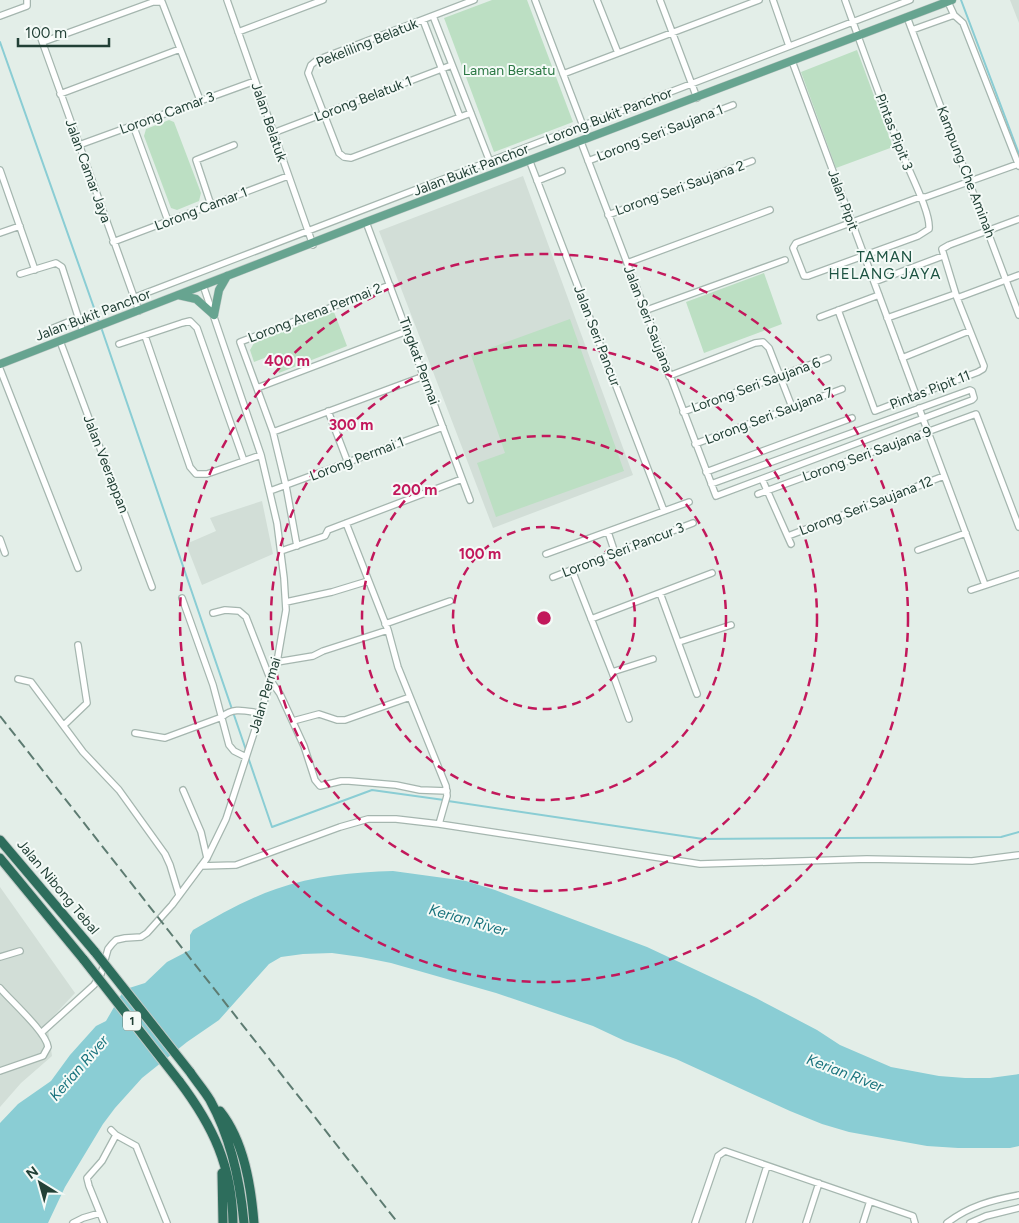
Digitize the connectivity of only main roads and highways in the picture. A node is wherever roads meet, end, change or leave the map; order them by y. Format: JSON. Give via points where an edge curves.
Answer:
{"nodes":[{"id":1,"x":950,"y":1,"type":"edge"},
{"id":2,"x":227,"y":276,"type":"junction"},
{"id":3,"x":178,"y":295,"type":"junction"},
{"id":4,"x":0,"y":364,"type":"edge"},
{"id":5,"x":0,"y":840,"type":"edge"},
{"id":6,"x":0,"y":858,"type":"edge"},
{"id":7,"x":209,"y":1100,"type":"junction"},
{"id":8,"x":221,"y":1154,"type":"junction"},
{"id":9,"x":236,"y":1193,"type":"junction"},
{"id":10,"x":223,"y":1223,"type":"edge"},
{"id":11,"x":233,"y":1223,"type":"edge"},
{"id":12,"x":244,"y":1223,"type":"edge"},
{"id":13,"x":254,"y":1223,"type":"edge"}],
"edges":[{"from":1,"to":2,"type":"main road","name":"Jalan Bukit Panchor"},
{"from":2,"to":3,"type":"main road","name":"Jalan Bukit Panchor"},
{"from":2,"to":3,"type":"main road","via":[[219,290],[214,315],[196,299]]},
{"from":3,"to":4,"type":"main road","name":"Jalan Bukit Panchor"},
{"from":5,"to":7,"type":"highway","name":"Jalan Nibong Tebal","number":"1","bridge":true,"via":[[95,952]]},
{"from":6,"to":8,"type":"highway","name":"Jalan Nibong Tebal","number":"1","bridge":true,"via":[[179,1081],[208,1122]]},
{"from":7,"to":9,"type":"highway","number":"1","via":[[232,1152]]},
{"from":7,"to":13,"type":"highway","via":[[222,1113],[237,1141],[250,1187]]},
{"from":8,"to":9,"type":"highway","number":"1"},
{"from":8,"to":10,"type":"highway"},
{"from":9,"to":11,"type":"highway","number":"1"},
{"from":9,"to":12,"type":"highway","number":"1"}]}
